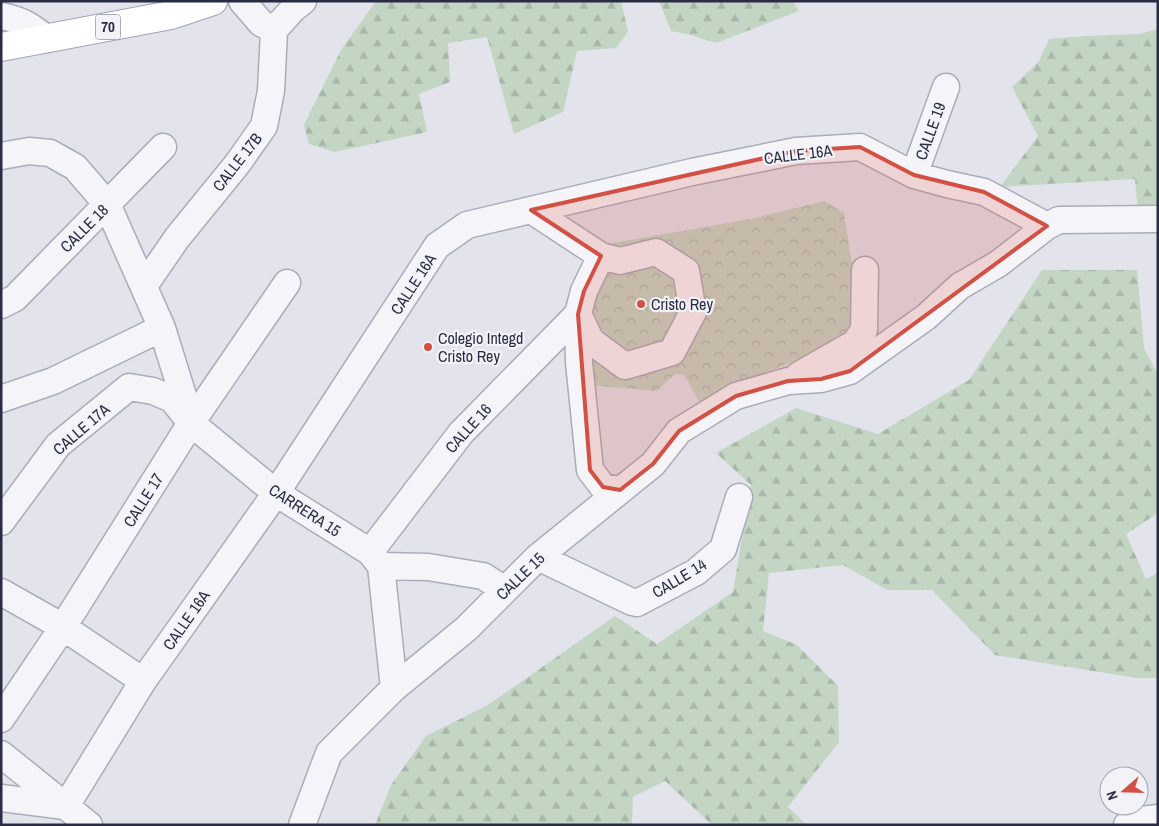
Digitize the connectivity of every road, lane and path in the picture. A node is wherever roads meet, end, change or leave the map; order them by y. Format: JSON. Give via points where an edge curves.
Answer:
{"nodes":[{"id":1,"x":214,"y":1,"type":"edge"},
{"id":2,"x":242,"y":1,"type":"edge"},
{"id":3,"x":302,"y":1,"type":"edge"},
{"id":4,"x":1,"y":16,"type":"edge"},
{"id":5,"x":274,"y":30,"type":"junction"},
{"id":6,"x":47,"y":39,"type":"junction"},
{"id":7,"x":1,"y":47,"type":"edge"},
{"id":8,"x":946,"y":87,"type":"dead end"},
{"id":9,"x":163,"y":147,"type":"dead end"},
{"id":10,"x":1,"y":156,"type":"edge"},
{"id":11,"x":914,"y":175,"type":"junction"},
{"id":12,"x":107,"y":204,"type":"junction"},
{"id":13,"x":531,"y":210,"type":"junction"},
{"id":14,"x":1158,"y":219,"type":"edge"},
{"id":15,"x":1047,"y":226,"type":"junction"},
{"id":16,"x":601,"y":256,"type":"junction"},
{"id":17,"x":866,"y":270,"type":"dead end"},
{"id":18,"x":287,"y":283,"type":"dead end"},
{"id":19,"x":144,"y":286,"type":"junction"},
{"id":20,"x":1,"y":305,"type":"edge"},
{"id":21,"x":578,"y":314,"type":"junction"},
{"id":22,"x":162,"y":328,"type":"junction"},
{"id":23,"x":788,"y":381,"type":"junction"},
{"id":24,"x":129,"y":388,"type":"joint"},
{"id":25,"x":1,"y":399,"type":"edge"},
{"id":26,"x":192,"y":423,"type":"junction"},
{"id":27,"x":620,"y":490,"type":"junction"},
{"id":28,"x":276,"y":493,"type":"junction"},
{"id":29,"x":739,"y":497,"type":"dead end"},
{"id":30,"x":1,"y":522,"type":"edge"},
{"id":31,"x":538,"y":557,"type":"junction"},
{"id":32,"x":375,"y":559,"type":"junction"},
{"id":33,"x":505,"y":590,"type":"junction"},
{"id":34,"x":1,"y":592,"type":"edge"},
{"id":35,"x":63,"y":627,"type":"junction"},
{"id":36,"x":143,"y":681,"type":"junction"},
{"id":37,"x":394,"y":688,"type":"junction"},
{"id":38,"x":1,"y":719,"type":"edge"},
{"id":39,"x":1,"y":754,"type":"edge"},
{"id":40,"x":1,"y":798,"type":"edge"},
{"id":41,"x":66,"y":806,"type":"junction"},
{"id":42,"x":1158,"y":818,"type":"edge"},
{"id":43,"x":89,"y":825,"type":"edge"},
{"id":44,"x":302,"y":825,"type":"edge"},
{"id":45,"x":1127,"y":825,"type":"edge"}],
"edges":[{"from":1,"to":6,"type":"main road","number":"70","via":[[171,16]]},
{"from":2,"to":5,"type":"street","via":[[261,23]]},
{"from":3,"to":5,"type":"street"},
{"from":4,"to":6,"type":"street","via":[[30,25]]},
{"from":5,"to":19,"type":"street","name":"CALLE 17B","via":[[264,126]]},
{"from":6,"to":7,"type":"main road","number":"70"},
{"from":8,"to":11,"type":"street","name":"CALLE 19"},
{"from":9,"to":12,"type":"street","name":"CALLE 18"},
{"from":10,"to":12,"type":"street","via":[[29,151],[50,153],[75,167]]},
{"from":11,"to":13,"type":"street","name":"CALLE 16A","via":[[860,147],[796,151]]},
{"from":11,"to":15,"type":"street","name":"CALLE 16A","via":[[984,192]]},
{"from":12,"to":19,"type":"street"},
{"from":12,"to":20,"type":"street","name":"CALLE 18","via":[[15,298]]},
{"from":13,"to":16,"type":"street"},
{"from":13,"to":28,"type":"street","name":"CALLE 16A","via":[[467,226],[437,246]]},
{"from":14,"to":15,"type":"street","via":[[1060,220]]},
{"from":15,"to":23,"type":"street","via":[[998,264],[960,286],[926,317],[850,371],[821,379]]},
{"from":16,"to":21,"type":"street","via":[[584,290]]},
{"from":16,"to":21,"type":"street","via":[[620,261],[656,252],[686,271],[693,312],[672,352],[625,366],[591,340]]},
{"from":17,"to":23,"type":"street","via":[[864,330],[855,343]]},
{"from":18,"to":26,"type":"street","name":"CALLE 17"},
{"from":19,"to":22,"type":"street"},
{"from":21,"to":27,"type":"street","via":[[579,362],[590,470],[603,487]]},
{"from":21,"to":32,"type":"street","name":"CALLE 16","via":[[461,433]]},
{"from":22,"to":25,"type":"street","via":[[53,381]]},
{"from":22,"to":26,"type":"street"},
{"from":23,"to":27,"type":"street","name":"CALLE 15","via":[[736,396],[680,431],[653,464]]},
{"from":24,"to":26,"type":"street","name":"CARRERA 15","via":[[153,391],[172,399]]},
{"from":24,"to":30,"type":"street","name":"CALLE 17A","via":[[58,445]]},
{"from":26,"to":28,"type":"street","name":"CARRERA 15"},
{"from":26,"to":35,"type":"street","name":"CALLE 17"},
{"from":27,"to":31,"type":"street","name":"CALLE 15"},
{"from":28,"to":32,"type":"street","name":"CARRERA 15"},
{"from":28,"to":36,"type":"street","name":"CALLE 16A"},
{"from":29,"to":31,"type":"street","name":"CALLE 14","via":[[723,549],[696,572],[637,602]]},
{"from":31,"to":33,"type":"street","name":"CALLE 15"},
{"from":32,"to":33,"type":"street","via":[[483,576]]},
{"from":32,"to":37,"type":"street"},
{"from":33,"to":37,"type":"street","name":"CALLE 15","via":[[466,629]]},
{"from":34,"to":35,"type":"street"},
{"from":35,"to":36,"type":"street"},
{"from":35,"to":38,"type":"street","name":"CALLE 17"},
{"from":36,"to":41,"type":"street","name":"CALLE 16A"},
{"from":37,"to":44,"type":"street","name":"CALLE 15","via":[[329,753]]},
{"from":39,"to":41,"type":"street"},
{"from":40,"to":41,"type":"street"},
{"from":41,"to":43,"type":"street"},
{"from":42,"to":45,"type":"street","via":[[1133,821]]}]}
